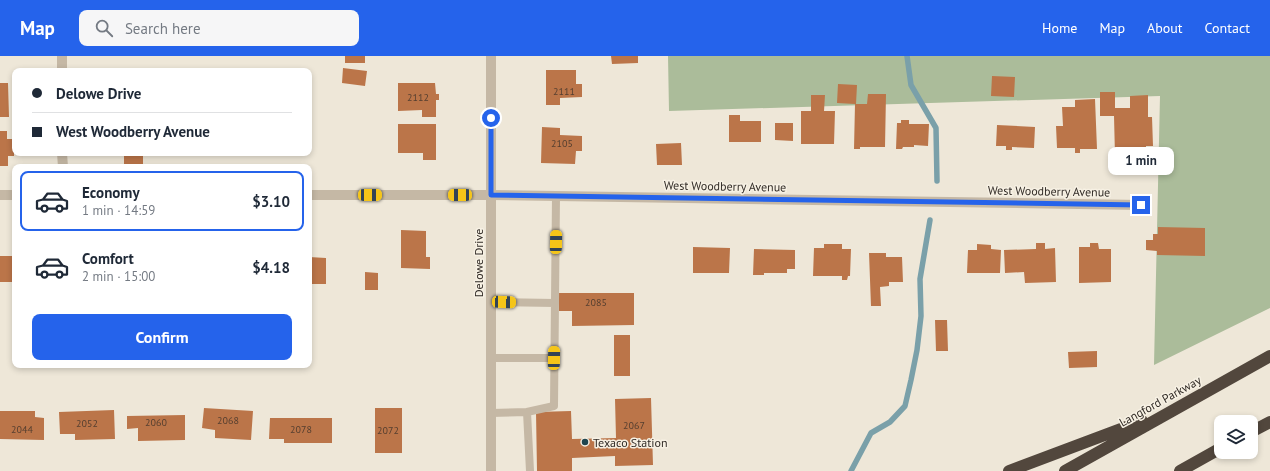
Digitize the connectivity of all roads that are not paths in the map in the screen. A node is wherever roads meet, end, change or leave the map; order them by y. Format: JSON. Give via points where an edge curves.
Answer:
{"nodes":[{"id":1,"x":62,"y":56,"type":"edge"},
{"id":2,"x":491,"y":56,"type":"edge"},
{"id":3,"x":62,"y":68,"type":"edge"},
{"id":4,"x":0,"y":195,"type":"edge"},
{"id":5,"x":12,"y":195,"type":"edge"},
{"id":6,"x":312,"y":195,"type":"edge"},
{"id":7,"x":491,"y":195,"type":"junction"},
{"id":8,"x":556,"y":196,"type":"junction"},
{"id":9,"x":1141,"y":205,"type":"dead end"},
{"id":10,"x":491,"y":302,"type":"junction"},
{"id":11,"x":555,"y":303,"type":"junction"},
{"id":12,"x":1270,"y":356,"type":"edge"},
{"id":13,"x":491,"y":358,"type":"junction"},
{"id":14,"x":554,"y":358,"type":"junction"},
{"id":15,"x":1178,"y":407,"type":"junction"},
{"id":16,"x":527,"y":412,"type":"junction"},
{"id":17,"x":491,"y":413,"type":"junction"},
{"id":18,"x":1270,"y":422,"type":"edge"},
{"id":19,"x":1258,"y":428,"type":"edge"},
{"id":20,"x":1214,"y":452,"type":"edge"},
{"id":21,"x":491,"y":471,"type":"edge"},
{"id":22,"x":530,"y":471,"type":"edge"},
{"id":23,"x":1009,"y":471,"type":"edge"},
{"id":24,"x":1065,"y":471,"type":"edge"},
{"id":25,"x":1180,"y":471,"type":"edge"}],
"edges":[{"from":1,"to":3,"type":"street"},
{"from":2,"to":7,"type":"street","name":"Delowe Drive"},
{"from":4,"to":5,"type":"street"},
{"from":6,"to":7,"type":"street","name":"West Woodberry Avenue"},
{"from":7,"to":8,"type":"street","name":"West Woodberry Avenue"},
{"from":7,"to":10,"type":"street","name":"Delowe Drive"},
{"from":8,"to":9,"type":"street","name":"West Woodberry Avenue"},
{"from":8,"to":11,"type":"lane"},
{"from":10,"to":11,"type":"lane"},
{"from":10,"to":13,"type":"street","name":"Delowe Drive"},
{"from":11,"to":14,"type":"lane"},
{"from":12,"to":15,"type":"highway","name":"Langford Parkway"},
{"from":13,"to":14,"type":"lane"},
{"from":13,"to":17,"type":"street","name":"Delowe Drive"},
{"from":14,"to":16,"type":"lane","via":[[554,406]]},
{"from":15,"to":23,"type":"highway"},
{"from":15,"to":24,"type":"highway","name":"Langford Parkway"},
{"from":16,"to":17,"type":"lane"},
{"from":16,"to":22,"type":"lane"},
{"from":17,"to":21,"type":"street","name":"Delowe Drive"},
{"from":18,"to":19,"type":"highway"},
{"from":20,"to":25,"type":"highway"}]}
